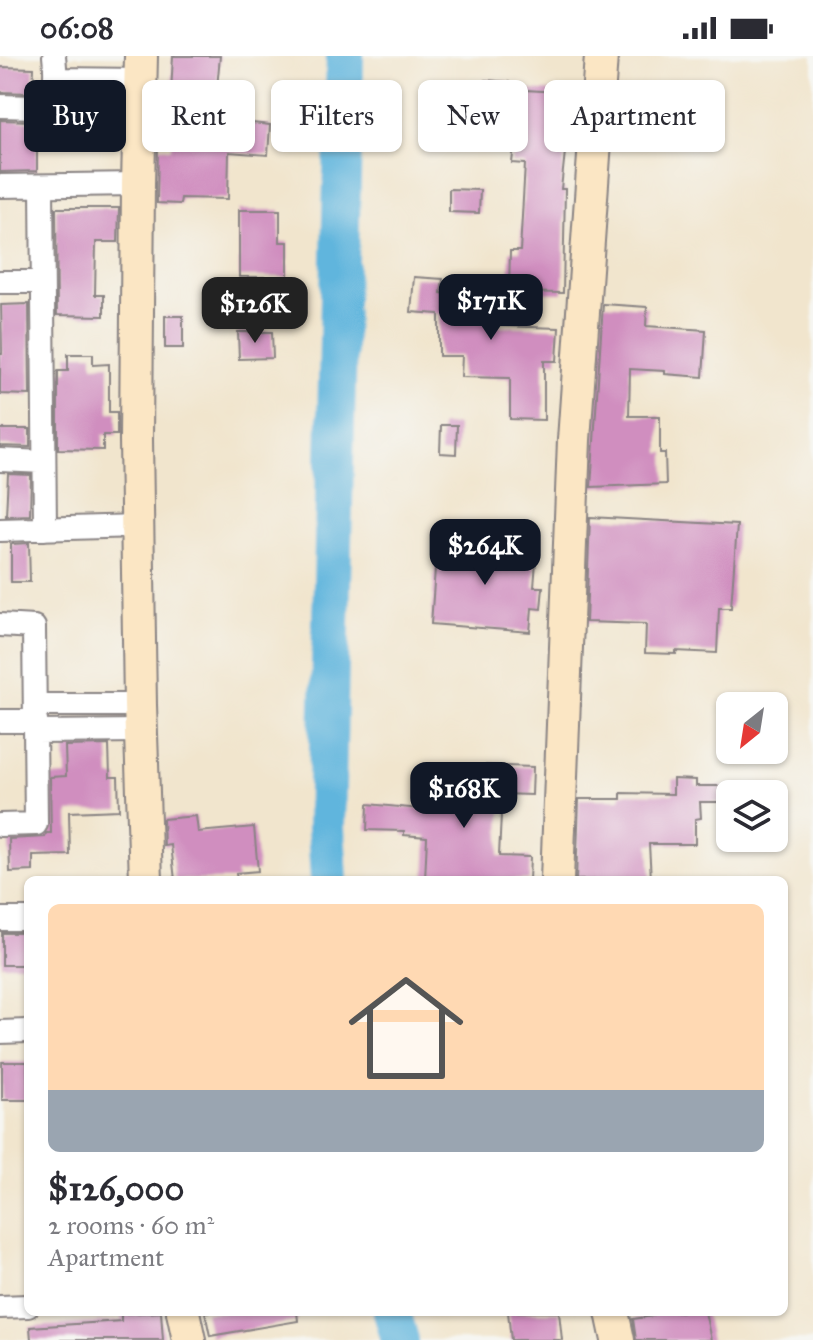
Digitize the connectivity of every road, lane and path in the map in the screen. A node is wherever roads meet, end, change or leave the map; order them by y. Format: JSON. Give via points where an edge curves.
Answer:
{"nodes":[{"id":1,"x":54,"y":56,"type":"edge"},
{"id":2,"x":601,"y":56,"type":"edge"},
{"id":3,"x":141,"y":68,"type":"edge"},
{"id":4,"x":56,"y":79,"type":"junction"},
{"id":5,"x":0,"y":106,"type":"edge"},
{"id":6,"x":138,"y":184,"type":"junction"},
{"id":7,"x":0,"y":186,"type":"edge"},
{"id":8,"x":42,"y":186,"type":"junction"},
{"id":9,"x":0,"y":282,"type":"edge"},
{"id":10,"x":42,"y":282,"type":"junction"},
{"id":11,"x":0,"y":460,"type":"edge"},
{"id":12,"x":44,"y":462,"type":"junction"},
{"id":13,"x":138,"y":526,"type":"junction"},
{"id":14,"x":45,"y":529,"type":"junction"},
{"id":15,"x":0,"y":530,"type":"edge"},
{"id":16,"x":0,"y":625,"type":"edge"},
{"id":17,"x":141,"y":718,"type":"junction"},
{"id":18,"x":36,"y":719,"type":"junction"},
{"id":19,"x":0,"y":721,"type":"edge"},
{"id":20,"x":0,"y":825,"type":"edge"},
{"id":21,"x":146,"y":876,"type":"edge"},
{"id":22,"x":557,"y":876,"type":"edge"},
{"id":23,"x":0,"y":919,"type":"edge"},
{"id":24,"x":24,"y":919,"type":"edge"},
{"id":25,"x":24,"y":1031,"type":"edge"},
{"id":26,"x":0,"y":1032,"type":"edge"},
{"id":27,"x":24,"y":1306,"type":"edge"},
{"id":28,"x":0,"y":1307,"type":"edge"},
{"id":29,"x":184,"y":1316,"type":"edge"},
{"id":30,"x":613,"y":1316,"type":"edge"},
{"id":31,"x":189,"y":1340,"type":"edge"},
{"id":32,"x":618,"y":1340,"type":"edge"}],
"edges":[{"from":1,"to":4,"type":"street"},
{"from":2,"to":22,"type":"main road","via":[[574,440]]},
{"from":3,"to":4,"type":"street"},
{"from":3,"to":6,"type":"main road"},
{"from":4,"to":5,"type":"street","via":[[35,107]]},
{"from":6,"to":8,"type":"street"},
{"from":6,"to":13,"type":"main road"},
{"from":7,"to":8,"type":"street"},
{"from":8,"to":10,"type":"street"},
{"from":9,"to":10,"type":"street"},
{"from":10,"to":12,"type":"street"},
{"from":11,"to":12,"type":"street"},
{"from":12,"to":14,"type":"street"},
{"from":13,"to":14,"type":"street"},
{"from":13,"to":17,"type":"main road"},
{"from":14,"to":15,"type":"street"},
{"from":16,"to":18,"type":"street","via":[[34,627]]},
{"from":17,"to":18,"type":"street"},
{"from":17,"to":21,"type":"main road"},
{"from":18,"to":19,"type":"street"},
{"from":18,"to":20,"type":"street","via":[[36,824]]},
{"from":23,"to":24,"type":"street"},
{"from":25,"to":26,"type":"street"},
{"from":27,"to":28,"type":"street"},
{"from":29,"to":31,"type":"main road"},
{"from":30,"to":32,"type":"main road"}]}
